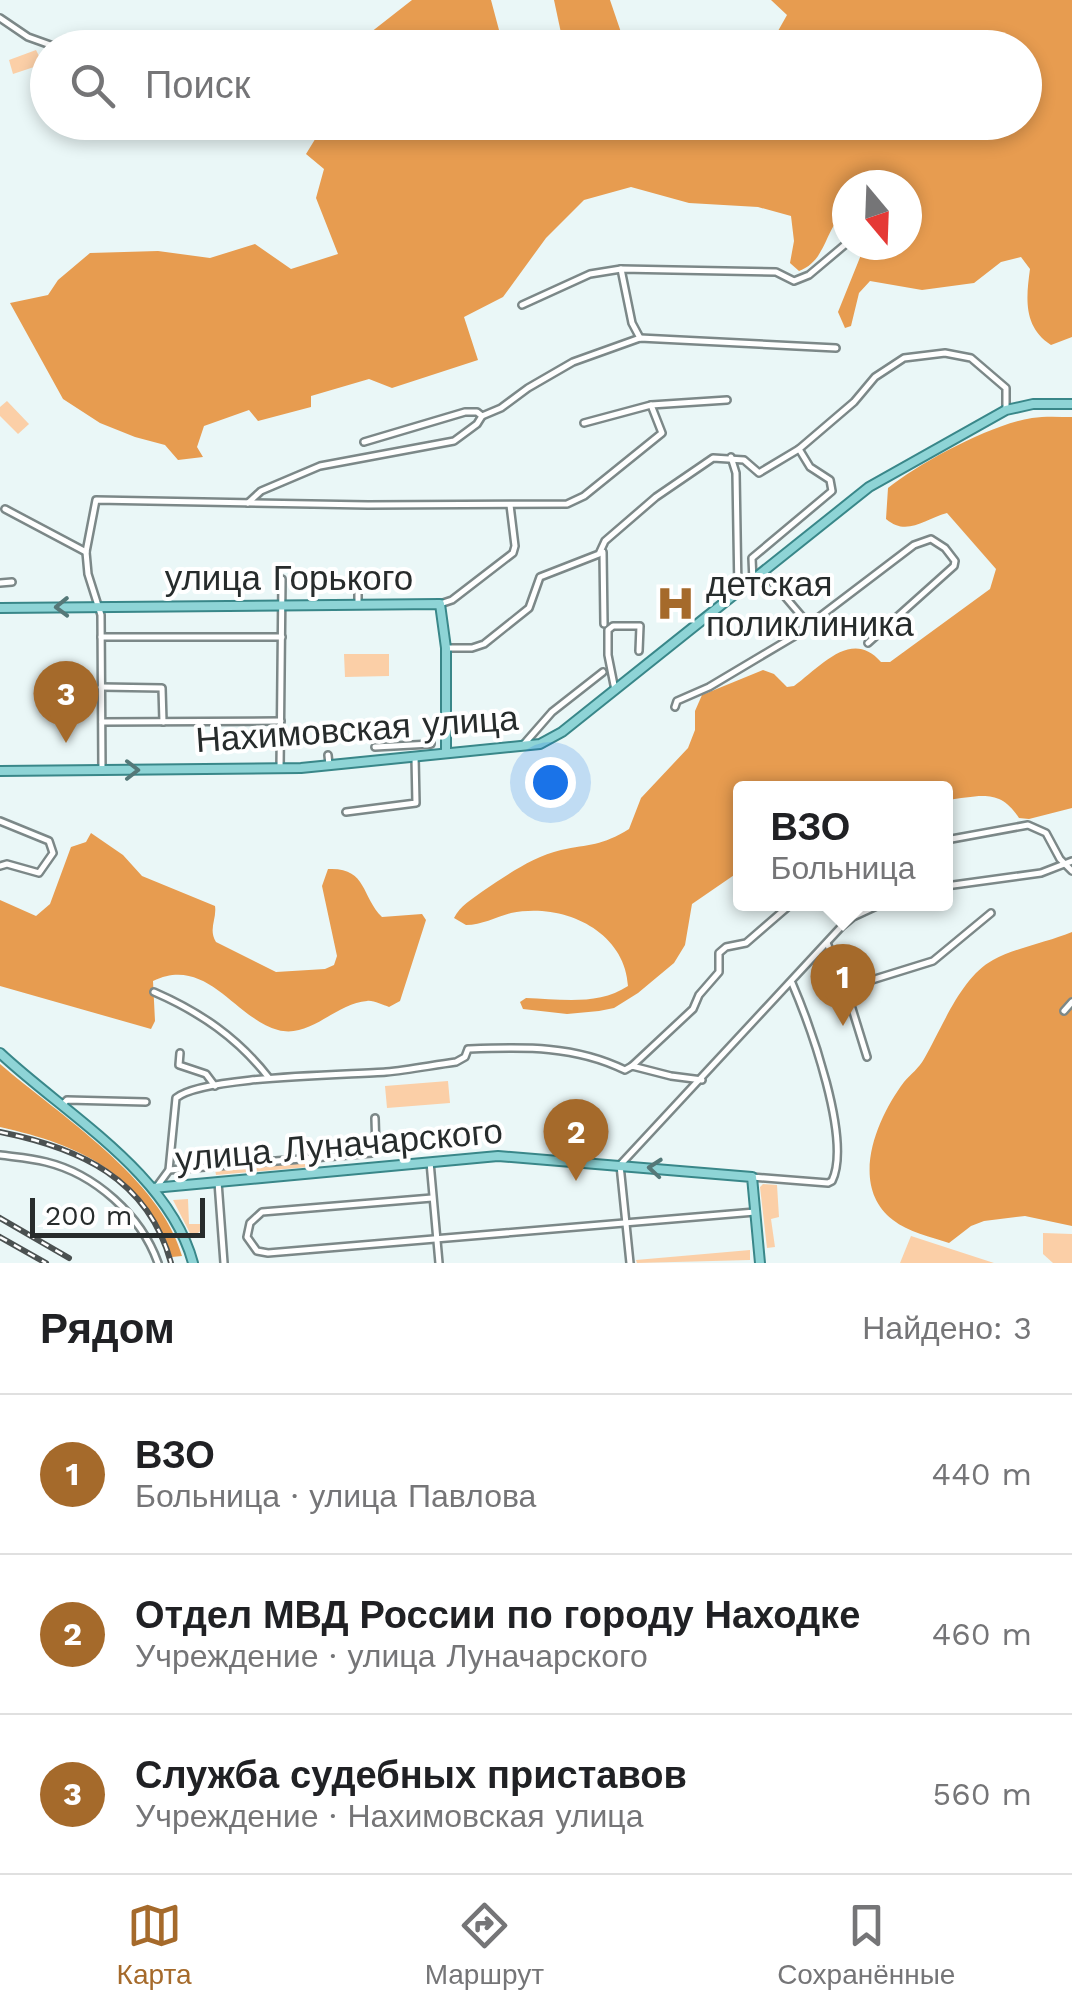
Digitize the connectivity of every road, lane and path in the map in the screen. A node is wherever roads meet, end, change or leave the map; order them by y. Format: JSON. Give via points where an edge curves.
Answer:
{"nodes":[{"id":1,"x":0,"y":18,"type":"edge"},
{"id":2,"x":30,"y":38,"type":"edge"},
{"id":3,"x":832,"y":253,"type":"edge"},
{"id":4,"x":621,"y":269,"type":"junction"},
{"id":5,"x":522,"y":304,"type":"dead end"},
{"id":6,"x":640,"y":338,"type":"junction"},
{"id":7,"x":836,"y":348,"type":"dead end"},
{"id":8,"x":727,"y":400,"type":"dead end"},
{"id":9,"x":1072,"y":404,"type":"edge"},
{"id":10,"x":651,"y":405,"type":"junction"},
{"id":11,"x":1006,"y":410,"type":"junction"},
{"id":12,"x":482,"y":416,"type":"junction"},
{"id":13,"x":584,"y":423,"type":"dead end"},
{"id":14,"x":364,"y":442,"type":"dead end"},
{"id":15,"x":799,"y":449,"type":"junction"},
{"id":16,"x":730,"y":457,"type":"junction"},
{"id":17,"x":248,"y":504,"type":"junction"},
{"id":18,"x":510,"y":506,"type":"junction"},
{"id":19,"x":5,"y":509,"type":"dead end"},
{"id":20,"x":603,"y":551,"type":"junction"},
{"id":21,"x":86,"y":552,"type":"junction"},
{"id":22,"x":764,"y":572,"type":"junction"},
{"id":23,"x":358,"y":577,"type":"dead end"},
{"id":24,"x":282,"y":579,"type":"dead end"},
{"id":25,"x":753,"y":581,"type":"junction"},
{"id":26,"x":0,"y":582,"type":"edge"},
{"id":27,"x":12,"y":582,"type":"dead end"},
{"id":28,"x":738,"y":592,"type":"junction"},
{"id":29,"x":358,"y":604,"type":"junction"},
{"id":30,"x":440,"y":604,"type":"junction"},
{"id":31,"x":100,"y":606,"type":"junction"},
{"id":32,"x":282,"y":606,"type":"junction"},
{"id":33,"x":0,"y":608,"type":"edge"},
{"id":34,"x":604,"y":624,"type":"dead end"},
{"id":35,"x":810,"y":626,"type":"junction"},
{"id":36,"x":101,"y":637,"type":"junction"},
{"id":37,"x":282,"y":637,"type":"junction"},
{"id":38,"x":868,"y":644,"type":"dead end"},
{"id":39,"x":446,"y":648,"type":"junction"},
{"id":40,"x":638,"y":652,"type":"dead end"},
{"id":41,"x":602,"y":672,"type":"dead end"},
{"id":42,"x":101,"y":688,"type":"junction"},
{"id":43,"x":614,"y":690,"type":"junction"},
{"id":44,"x":674,"y":707,"type":"dead end"},
{"id":45,"x":281,"y":721,"type":"junction"},
{"id":46,"x":102,"y":722,"type":"junction"},
{"id":47,"x":163,"y":722,"type":"junction"},
{"id":48,"x":431,"y":727,"type":"dead end"},
{"id":49,"x":376,"y":747,"type":"dead end"},
{"id":50,"x":522,"y":747,"type":"junction"},
{"id":51,"x":446,"y":753,"type":"junction"},
{"id":52,"x":415,"y":756,"type":"junction"},
{"id":53,"x":280,"y":768,"type":"junction"},
{"id":54,"x":102,"y":770,"type":"junction"},
{"id":55,"x":0,"y":771,"type":"edge"},
{"id":56,"x":346,"y":812,"type":"dead end"},
{"id":57,"x":0,"y":822,"type":"edge"},
{"id":58,"x":953,"y":839,"type":"edge"},
{"id":59,"x":1069,"y":863,"type":"edge"},
{"id":60,"x":0,"y":866,"type":"edge"},
{"id":61,"x":1072,"y":871,"type":"edge"},
{"id":62,"x":953,"y":885,"type":"edge"},
{"id":63,"x":783,"y":911,"type":"edge"},
{"id":64,"x":866,"y":911,"type":"edge"},
{"id":65,"x":992,"y":913,"type":"dead end"},
{"id":66,"x":828,"y":942,"type":"junction"},
{"id":67,"x":792,"y":983,"type":"junction"},
{"id":68,"x":846,"y":988,"type":"junction"},
{"id":69,"x":154,"y":992,"type":"dead end"},
{"id":70,"x":1072,"y":1002,"type":"edge"},
{"id":71,"x":1064,"y":1011,"type":"dead end"},
{"id":72,"x":180,"y":1053,"type":"dead end"},
{"id":73,"x":0,"y":1054,"type":"edge"},
{"id":74,"x":867,"y":1058,"type":"dead end"},
{"id":75,"x":632,"y":1066,"type":"junction"},
{"id":76,"x":269,"y":1078,"type":"junction"},
{"id":77,"x":702,"y":1080,"type":"junction"},
{"id":78,"x":215,"y":1086,"type":"junction"},
{"id":79,"x":146,"y":1102,"type":"dead end"},
{"id":80,"x":60,"y":1106,"type":"junction"},
{"id":81,"x":376,"y":1118,"type":"dead end"},
{"id":82,"x":0,"y":1155,"type":"edge"},
{"id":83,"x":430,"y":1162,"type":"junction"},
{"id":84,"x":620,"y":1166,"type":"junction"},
{"id":85,"x":170,"y":1170,"type":"junction"},
{"id":86,"x":752,"y":1176,"type":"junction"},
{"id":87,"x":218,"y":1182,"type":"junction"},
{"id":88,"x":153,"y":1188,"type":"junction"},
{"id":89,"x":432,"y":1198,"type":"junction"},
{"id":90,"x":755,"y":1212,"type":"junction"},
{"id":91,"x":625,"y":1224,"type":"junction"},
{"id":92,"x":437,"y":1240,"type":"junction"},
{"id":93,"x":158,"y":1263,"type":"edge"},
{"id":94,"x":193,"y":1263,"type":"edge"},
{"id":95,"x":224,"y":1263,"type":"edge"},
{"id":96,"x":439,"y":1263,"type":"edge"},
{"id":97,"x":630,"y":1263,"type":"edge"},
{"id":98,"x":760,"y":1263,"type":"edge"}],
"edges":[{"from":1,"to":2,"type":"street"},
{"from":3,"to":4,"type":"street","via":[[794,281],[776,272]]},
{"from":4,"to":5,"type":"street","via":[[590,274]]},
{"from":4,"to":6,"type":"street"},
{"from":6,"to":7,"type":"street"},
{"from":6,"to":12,"type":"street","via":[[574,362]]},
{"from":8,"to":10,"type":"street"},
{"from":9,"to":11,"type":"main road"},
{"from":10,"to":13,"type":"street"},
{"from":10,"to":18,"type":"street","via":[[662,433],[584,496],[553,506]]},
{"from":11,"to":15,"type":"street","via":[[1006,388],[971,358],[904,358]]},
{"from":11,"to":22,"type":"main road","name":"Нахимовская улица","via":[[869,486]]},
{"from":12,"to":14,"type":"street","via":[[464,412]]},
{"from":12,"to":17,"type":"street","via":[[454,441],[320,466],[261,491]]},
{"from":15,"to":16,"type":"street","via":[[759,473]]},
{"from":15,"to":25,"type":"street","via":[[830,480],[832,491],[752,558]]},
{"from":16,"to":20,"type":"street","via":[[713,458],[656,497],[605,541]]},
{"from":16,"to":28,"type":"street","via":[[736,473]]},
{"from":17,"to":18,"type":"street"},
{"from":17,"to":21,"type":"street","via":[[96,500]]},
{"from":18,"to":30,"type":"street","name":"улица Горького","via":[[513,554]]},
{"from":19,"to":21,"type":"street"},
{"from":20,"to":34,"type":"street"},
{"from":20,"to":39,"type":"street","via":[[540,576],[529,608],[484,644]]},
{"from":21,"to":31,"type":"street"},
{"from":22,"to":25,"type":"main road","name":"Нахимовская улица"},
{"from":22,"to":35,"type":"street"},
{"from":23,"to":29,"type":"street"},
{"from":24,"to":32,"type":"street"},
{"from":25,"to":28,"type":"main road","name":"Нахимовская улица"},
{"from":26,"to":27,"type":"street"},
{"from":28,"to":43,"type":"main road","name":"Нахимовская улица"},
{"from":29,"to":30,"type":"main road","name":"улица Горького"},
{"from":29,"to":32,"type":"main road","name":"улица Горького"},
{"from":30,"to":39,"type":"main road"},
{"from":31,"to":32,"type":"main road","name":"улица Горького"},
{"from":31,"to":33,"type":"main road","name":"улица Горького","one_way":true},
{"from":31,"to":36,"type":"street"},
{"from":32,"to":37,"type":"street"},
{"from":35,"to":38,"type":"street","via":[[914,545],[931,539],[945,548],[954,566]]},
{"from":35,"to":44,"type":"street"},
{"from":36,"to":37,"type":"street"},
{"from":36,"to":42,"type":"street"},
{"from":37,"to":45,"type":"street"},
{"from":39,"to":51,"type":"main road"},
{"from":40,"to":43,"type":"street","via":[[640,626],[608,630]]},
{"from":41,"to":50,"type":"street","via":[[552,712]]},
{"from":42,"to":46,"type":"street"},
{"from":42,"to":47,"type":"street","via":[[162,688]]},
{"from":43,"to":50,"type":"main road","name":"Нахимовская улица","via":[[554,738]]},
{"from":45,"to":47,"type":"street"},
{"from":45,"to":53,"type":"street"},
{"from":46,"to":47,"type":"street"},
{"from":46,"to":54,"type":"street"},
{"from":48,"to":49,"type":"street","via":[[431,744]]},
{"from":50,"to":51,"type":"main road","name":"Нахимовская улица"},
{"from":51,"to":52,"type":"main road","name":"Нахимовская улица"},
{"from":52,"to":53,"type":"main road","name":"Нахимовская улица"},
{"from":52,"to":56,"type":"street","via":[[416,803]]},
{"from":54,"to":53,"type":"main road","name":"Нахимовская улица","one_way":true},
{"from":54,"to":55,"type":"main road","name":"Нахимовская улица"},
{"from":57,"to":60,"type":"street","via":[[49,840],[53,853],[39,873]]},
{"from":58,"to":59,"type":"street","via":[[1028,825],[1046,833]]},
{"from":59,"to":61,"type":"street"},
{"from":59,"to":62,"type":"street","via":[[1041,874]]},
{"from":63,"to":75,"type":"street","via":[[746,943],[719,953],[719,972],[693,1009]]},
{"from":64,"to":66,"type":"street"},
{"from":65,"to":68,"type":"street","via":[[933,961]]},
{"from":66,"to":67,"type":"street"},
{"from":66,"to":68,"type":"street"},
{"from":67,"to":77,"type":"street"},
{"from":67,"to":86,"type":"street","name":"улица Луначарского","via":[[836,1126],[836,1172],[828,1183]]},
{"from":68,"to":74,"type":"street"},
{"from":69,"to":76,"type":"street","via":[[220,1028]]},
{"from":70,"to":71,"type":"street"},
{"from":72,"to":78,"type":"street","via":[[179,1065],[206,1074]]},
{"from":73,"to":80,"type":"main road"},
{"from":75,"to":76,"type":"street","via":[[625,1070],[580,1052],[468,1048],[456,1062]]},
{"from":75,"to":77,"type":"street"},
{"from":76,"to":78,"type":"street"},
{"from":77,"to":84,"type":"street"},
{"from":78,"to":85,"type":"street","via":[[176,1098]]},
{"from":79,"to":80,"type":"street","via":[[67,1100]]},
{"from":80,"to":88,"type":"main road"},
{"from":81,"to":85,"type":"street","via":[[372,1154]]},
{"from":82,"to":93,"type":"street","via":[[49,1162],[112,1196]]},
{"from":83,"to":84,"type":"main road","name":"улица Луначарского","via":[[508,1156]]},
{"from":83,"to":87,"type":"main road","name":"улица Луначарского"},
{"from":83,"to":89,"type":"street"},
{"from":86,"to":84,"type":"main road","name":"улица Луначарского","one_way":true},
{"from":84,"to":91,"type":"street"},
{"from":85,"to":88,"type":"street"},
{"from":86,"to":90,"type":"main road"},
{"from":87,"to":88,"type":"main road","name":"улица Луначарского"},
{"from":87,"to":95,"type":"street"},
{"from":88,"to":94,"type":"main road","via":[[178,1222]]},
{"from":89,"to":92,"type":"street"},
{"from":89,"to":92,"type":"street","via":[[262,1212],[247,1234],[251,1245],[268,1253]]},
{"from":90,"to":91,"type":"street"},
{"from":90,"to":98,"type":"main road"},
{"from":91,"to":92,"type":"street"},
{"from":91,"to":97,"type":"street"},
{"from":92,"to":96,"type":"street"}]}
